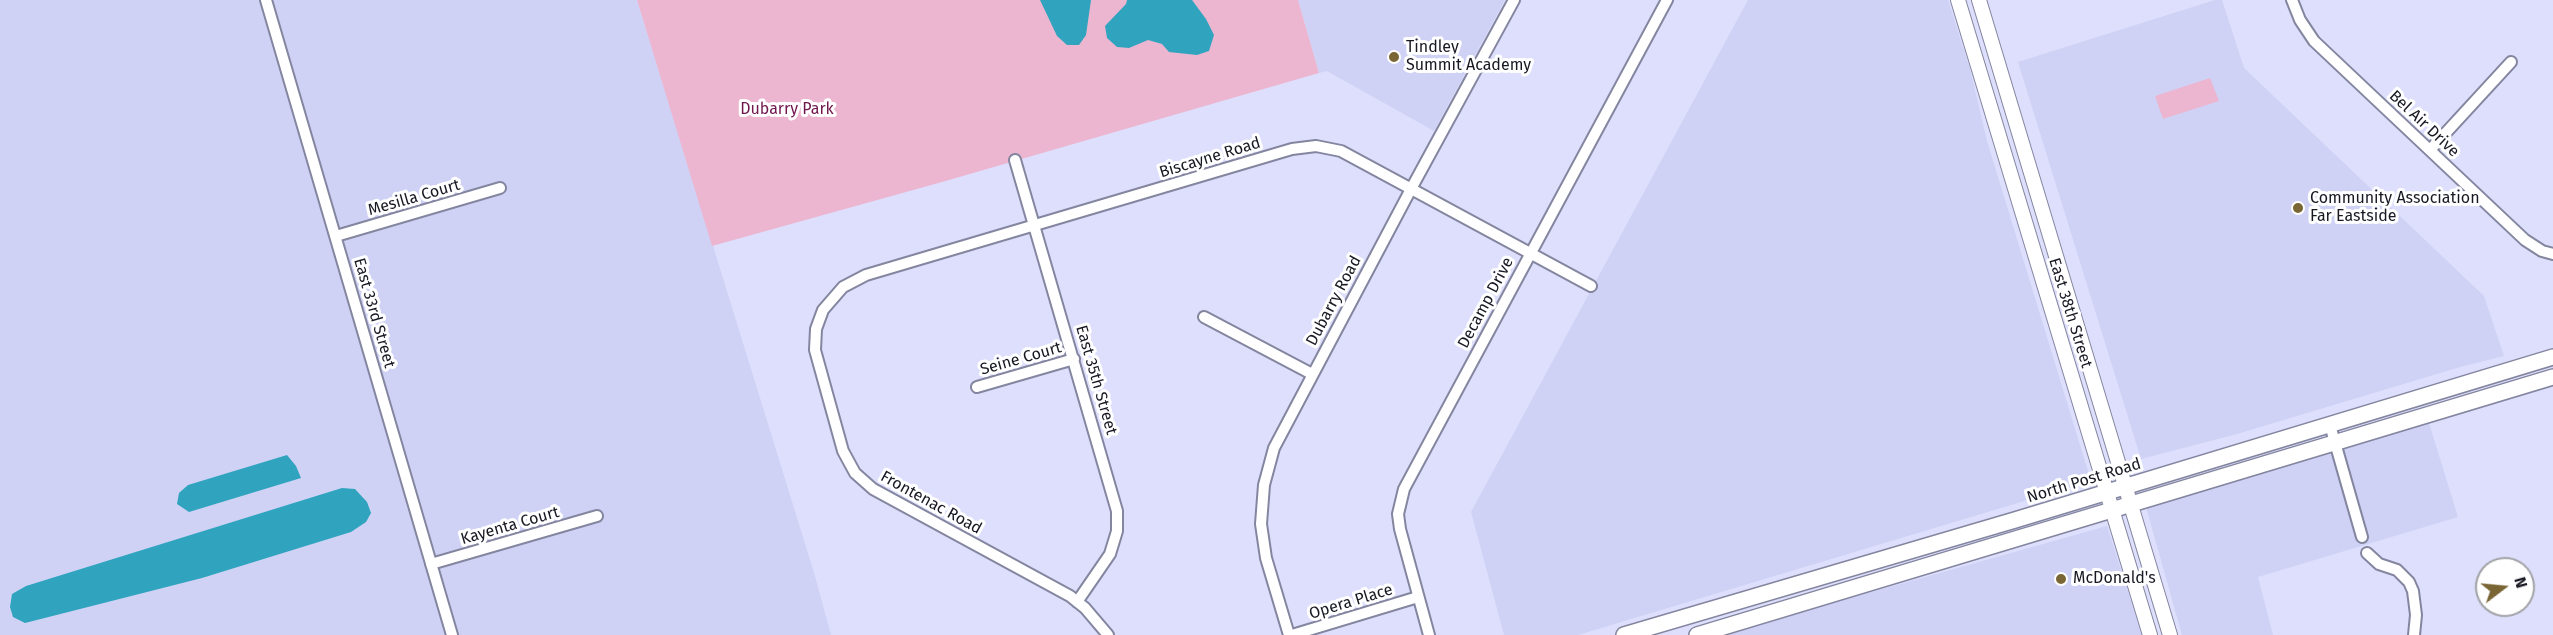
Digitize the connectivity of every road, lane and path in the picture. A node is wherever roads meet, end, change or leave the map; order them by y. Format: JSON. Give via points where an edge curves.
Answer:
{"nodes":[{"id":1,"x":266,"y":0,"type":"edge"},
{"id":2,"x":1514,"y":0,"type":"edge"},
{"id":3,"x":1667,"y":0,"type":"edge"},
{"id":4,"x":1978,"y":0,"type":"edge"},
{"id":5,"x":2292,"y":0,"type":"edge"},
{"id":6,"x":1961,"y":1,"type":"edge"},
{"id":7,"x":2511,"y":62,"type":"dead end"},
{"id":8,"x":2430,"y":150,"type":"junction"},
{"id":9,"x":1015,"y":160,"type":"dead end"},
{"id":10,"x":500,"y":188,"type":"dead end"},
{"id":11,"x":1410,"y":189,"type":"junction"},
{"id":12,"x":1035,"y":226,"type":"junction"},
{"id":13,"x":336,"y":236,"type":"junction"},
{"id":14,"x":1530,"y":253,"type":"junction"},
{"id":15,"x":2552,"y":254,"type":"edge"},
{"id":16,"x":1591,"y":286,"type":"dead end"},
{"id":17,"x":826,"y":306,"type":"joint"},
{"id":18,"x":1204,"y":317,"type":"dead end"},
{"id":19,"x":2553,"y":357,"type":"edge"},
{"id":20,"x":1074,"y":359,"type":"junction"},
{"id":21,"x":1312,"y":374,"type":"junction"},
{"id":22,"x":2553,"y":377,"type":"edge"},
{"id":23,"x":977,"y":387,"type":"dead end"},
{"id":24,"x":2330,"y":425,"type":"junction"},
{"id":25,"x":2335,"y":444,"type":"junction"},
{"id":26,"x":2126,"y":487,"type":"junction"},
{"id":27,"x":2107,"y":493,"type":"junction"},
{"id":28,"x":2132,"y":505,"type":"junction"},
{"id":29,"x":2113,"y":511,"type":"junction"},
{"id":30,"x":597,"y":516,"type":"dead end"},
{"id":31,"x":2362,"y":537,"type":"dead end"},
{"id":32,"x":2367,"y":553,"type":"dead end"},
{"id":33,"x":431,"y":564,"type":"junction"},
{"id":34,"x":1418,"y":597,"type":"junction"},
{"id":35,"x":1077,"y":602,"type":"junction"},
{"id":36,"x":452,"y":635,"type":"edge"},
{"id":37,"x":1108,"y":635,"type":"edge"},
{"id":38,"x":1290,"y":635,"type":"edge"},
{"id":39,"x":1429,"y":635,"type":"edge"},
{"id":40,"x":1624,"y":635,"type":"edge"},
{"id":41,"x":1697,"y":635,"type":"edge"},
{"id":42,"x":2150,"y":635,"type":"edge"},
{"id":43,"x":2170,"y":635,"type":"edge"},
{"id":44,"x":2414,"y":635,"type":"edge"}],
"edges":[{"from":1,"to":13,"type":"street","name":"East 33rd Street"},
{"from":2,"to":11,"type":"street","name":"Dubarry Road"},
{"from":3,"to":14,"type":"street","name":"Decamp Drive"},
{"from":4,"to":26,"type":"main road","name":"East 38th Street"},
{"from":5,"to":8,"type":"street","name":"Bel Air Drive","via":[[2314,41]]},
{"from":6,"to":27,"type":"main road","name":"East 38th Street"},
{"from":7,"to":8,"type":"street"},
{"from":8,"to":15,"type":"street","name":"Bel Air Drive","via":[[2525,240]]},
{"from":9,"to":12,"type":"street","name":"East 35th Street"},
{"from":10,"to":13,"type":"street","name":"Mesilla Court"},
{"from":11,"to":12,"type":"street","name":"Biscayne Road","via":[[1341,151],[1306,146]]},
{"from":11,"to":14,"type":"street","name":"Biscayne Road"},
{"from":11,"to":21,"type":"street","name":"Dubarry Road"},
{"from":12,"to":17,"type":"street","name":"Biscayne Road","via":[[861,277],[843,287]]},
{"from":12,"to":20,"type":"street","name":"East 35th Street"},
{"from":13,"to":33,"type":"street","name":"East 33rd Street"},
{"from":14,"to":16,"type":"street","name":"Biscayne Road"},
{"from":14,"to":34,"type":"street","name":"Decamp Drive","via":[[1401,498],[1400,529]]},
{"from":17,"to":35,"type":"street","name":"Frontenac Road","via":[[816,330],[816,355],[843,451],[855,473],[873,489]]},
{"from":18,"to":21,"type":"street"},
{"from":19,"to":24,"type":"main road","name":"North Post Road"},
{"from":20,"to":23,"type":"street","name":"Seine Court"},
{"from":20,"to":35,"type":"street","name":"East 35th Street","via":[[1118,516],[1110,554]]},
{"from":21,"to":38,"type":"street","name":"Dubarry Road","via":[[1274,448],[1262,495],[1266,558]]},
{"from":22,"to":25,"type":"main road"},
{"from":24,"to":25,"type":"street"},
{"from":24,"to":26,"type":"main road","name":"North Post Road"},
{"from":25,"to":28,"type":"main road"},
{"from":25,"to":31,"type":"street"},
{"from":26,"to":27,"type":"main road","name":"North Post Road"},
{"from":26,"to":28,"type":"main road","name":"East 38th Street"},
{"from":27,"to":29,"type":"main road","name":"East 38th Street"},
{"from":27,"to":40,"type":"main road","name":"North Post Road"},
{"from":28,"to":29,"type":"main road"},
{"from":28,"to":43,"type":"main road","name":"East 38th Street"},
{"from":29,"to":41,"type":"main road"},
{"from":29,"to":42,"type":"main road","name":"East 38th Street"},
{"from":30,"to":33,"type":"street","name":"Kayenta Court"},
{"from":32,"to":44,"type":"street","via":[[2379,564],[2397,570],[2410,585],[2416,615]]},
{"from":33,"to":36,"type":"street","name":"East 33rd Street"},
{"from":34,"to":38,"type":"street","name":"Opera Place"},
{"from":34,"to":39,"type":"street","name":"Decamp Drive"},
{"from":35,"to":37,"type":"street","name":"Frontenac Road"}]}
